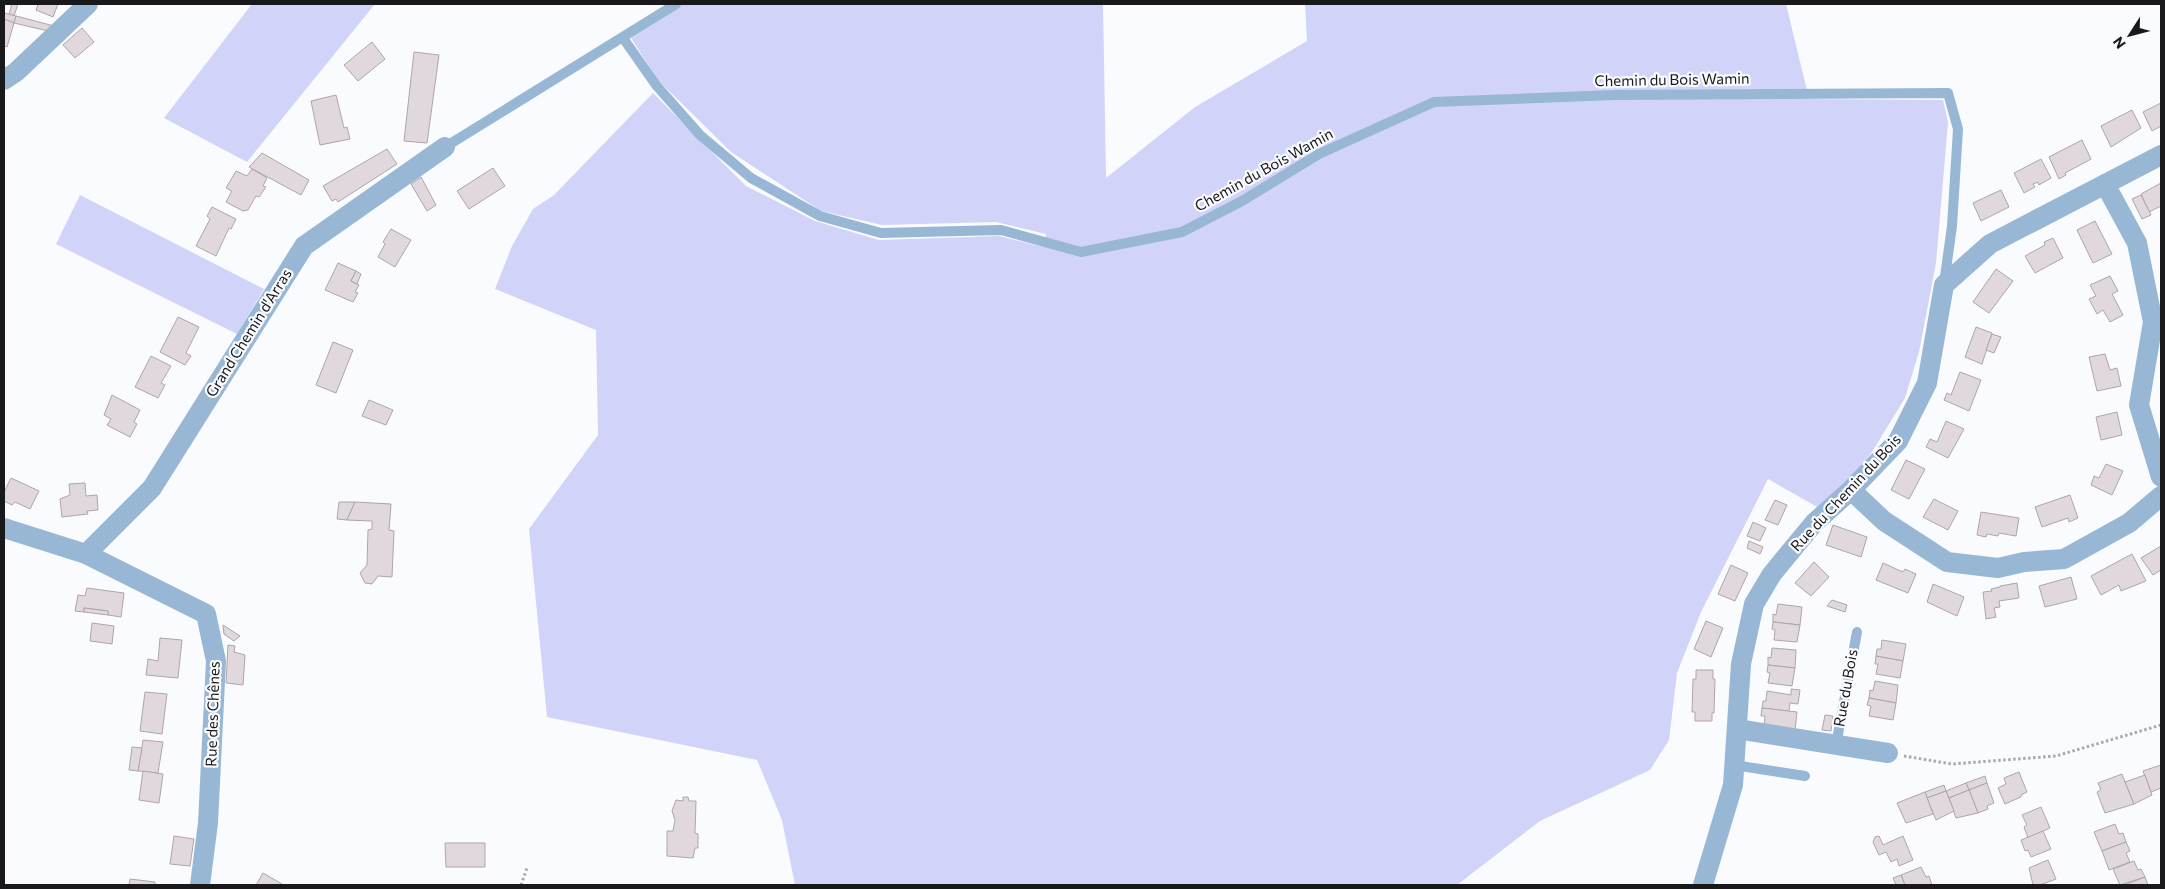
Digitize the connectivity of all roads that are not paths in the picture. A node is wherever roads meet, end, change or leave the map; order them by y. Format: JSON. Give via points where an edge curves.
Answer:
{"nodes":[{"id":1,"x":88,"y":4,"type":"edge"},
{"id":2,"x":676,"y":4,"type":"edge"},
{"id":3,"x":623,"y":38,"type":"junction"},
{"id":4,"x":4,"y":80,"type":"edge"},
{"id":5,"x":445,"y":147,"type":"joint"},
{"id":6,"x":2161,"y":155,"type":"edge"},
{"id":7,"x":2104,"y":184,"type":"junction"},
{"id":8,"x":1944,"y":285,"type":"junction"},
{"id":9,"x":2161,"y":477,"type":"edge"},
{"id":10,"x":1851,"y":490,"type":"junction"},
{"id":11,"x":2161,"y":496,"type":"edge"},
{"id":12,"x":4,"y":528,"type":"edge"},
{"id":13,"x":86,"y":554,"type":"junction"},
{"id":14,"x":1857,"y":632,"type":"dead end"},
{"id":15,"x":1737,"y":729,"type":"junction"},
{"id":16,"x":1836,"y":745,"type":"junction"},
{"id":17,"x":1888,"y":753,"type":"road end"},
{"id":18,"x":1734,"y":765,"type":"junction"},
{"id":19,"x":1805,"y":776,"type":"dead end"},
{"id":20,"x":200,"y":885,"type":"edge"},
{"id":21,"x":1703,"y":885,"type":"edge"}],
"edges":[{"from":1,"to":4,"type":"street"},
{"from":2,"to":3,"type":"lane"},
{"from":3,"to":5,"type":"lane"},
{"from":3,"to":8,"type":"lane","name":"Chemin du Bois Wamin","via":[[656,85],[700,135],[752,178],[820,216],[881,233],[1001,230],[1081,252],[1182,232],[1242,202],[1319,154],[1434,102],[1614,95],[1948,93],[1958,129],[1952,226]]},
{"from":5,"to":13,"type":"street","name":"Grand Chemin d'Arras","via":[[304,246],[152,488]]},
{"from":6,"to":7,"type":"street"},
{"from":7,"to":8,"type":"street","via":[[1990,244]]},
{"from":7,"to":9,"type":"street","via":[[2137,243],[2153,322],[2139,405]]},
{"from":8,"to":10,"type":"street","name":"Rue du Chemin du Bois","via":[[1927,383],[1898,441]]},
{"from":10,"to":11,"type":"street","via":[[1884,521],[1947,562],[1998,568],[2064,559],[2129,523]]},
{"from":10,"to":15,"type":"street","name":"Rue du Chemin du Bois","via":[[1814,523],[1772,574],[1754,604],[1741,664]]},
{"from":12,"to":13,"type":"street","name":"Rue des Chênes"},
{"from":13,"to":20,"type":"street","name":"Rue des Chênes","via":[[206,614],[216,660],[208,823]]},
{"from":14,"to":16,"type":"lane","name":"Rue du Bois"},
{"from":15,"to":16,"type":"street","name":"Rue du Bois"},
{"from":15,"to":18,"type":"street","name":"Rue du Chemin du Bois"},
{"from":16,"to":17,"type":"street","name":"Rue du Bois"},
{"from":18,"to":19,"type":"lane"},
{"from":18,"to":21,"type":"street","name":"Rue du Chemin du Bois","via":[[1733,785]]}]}
